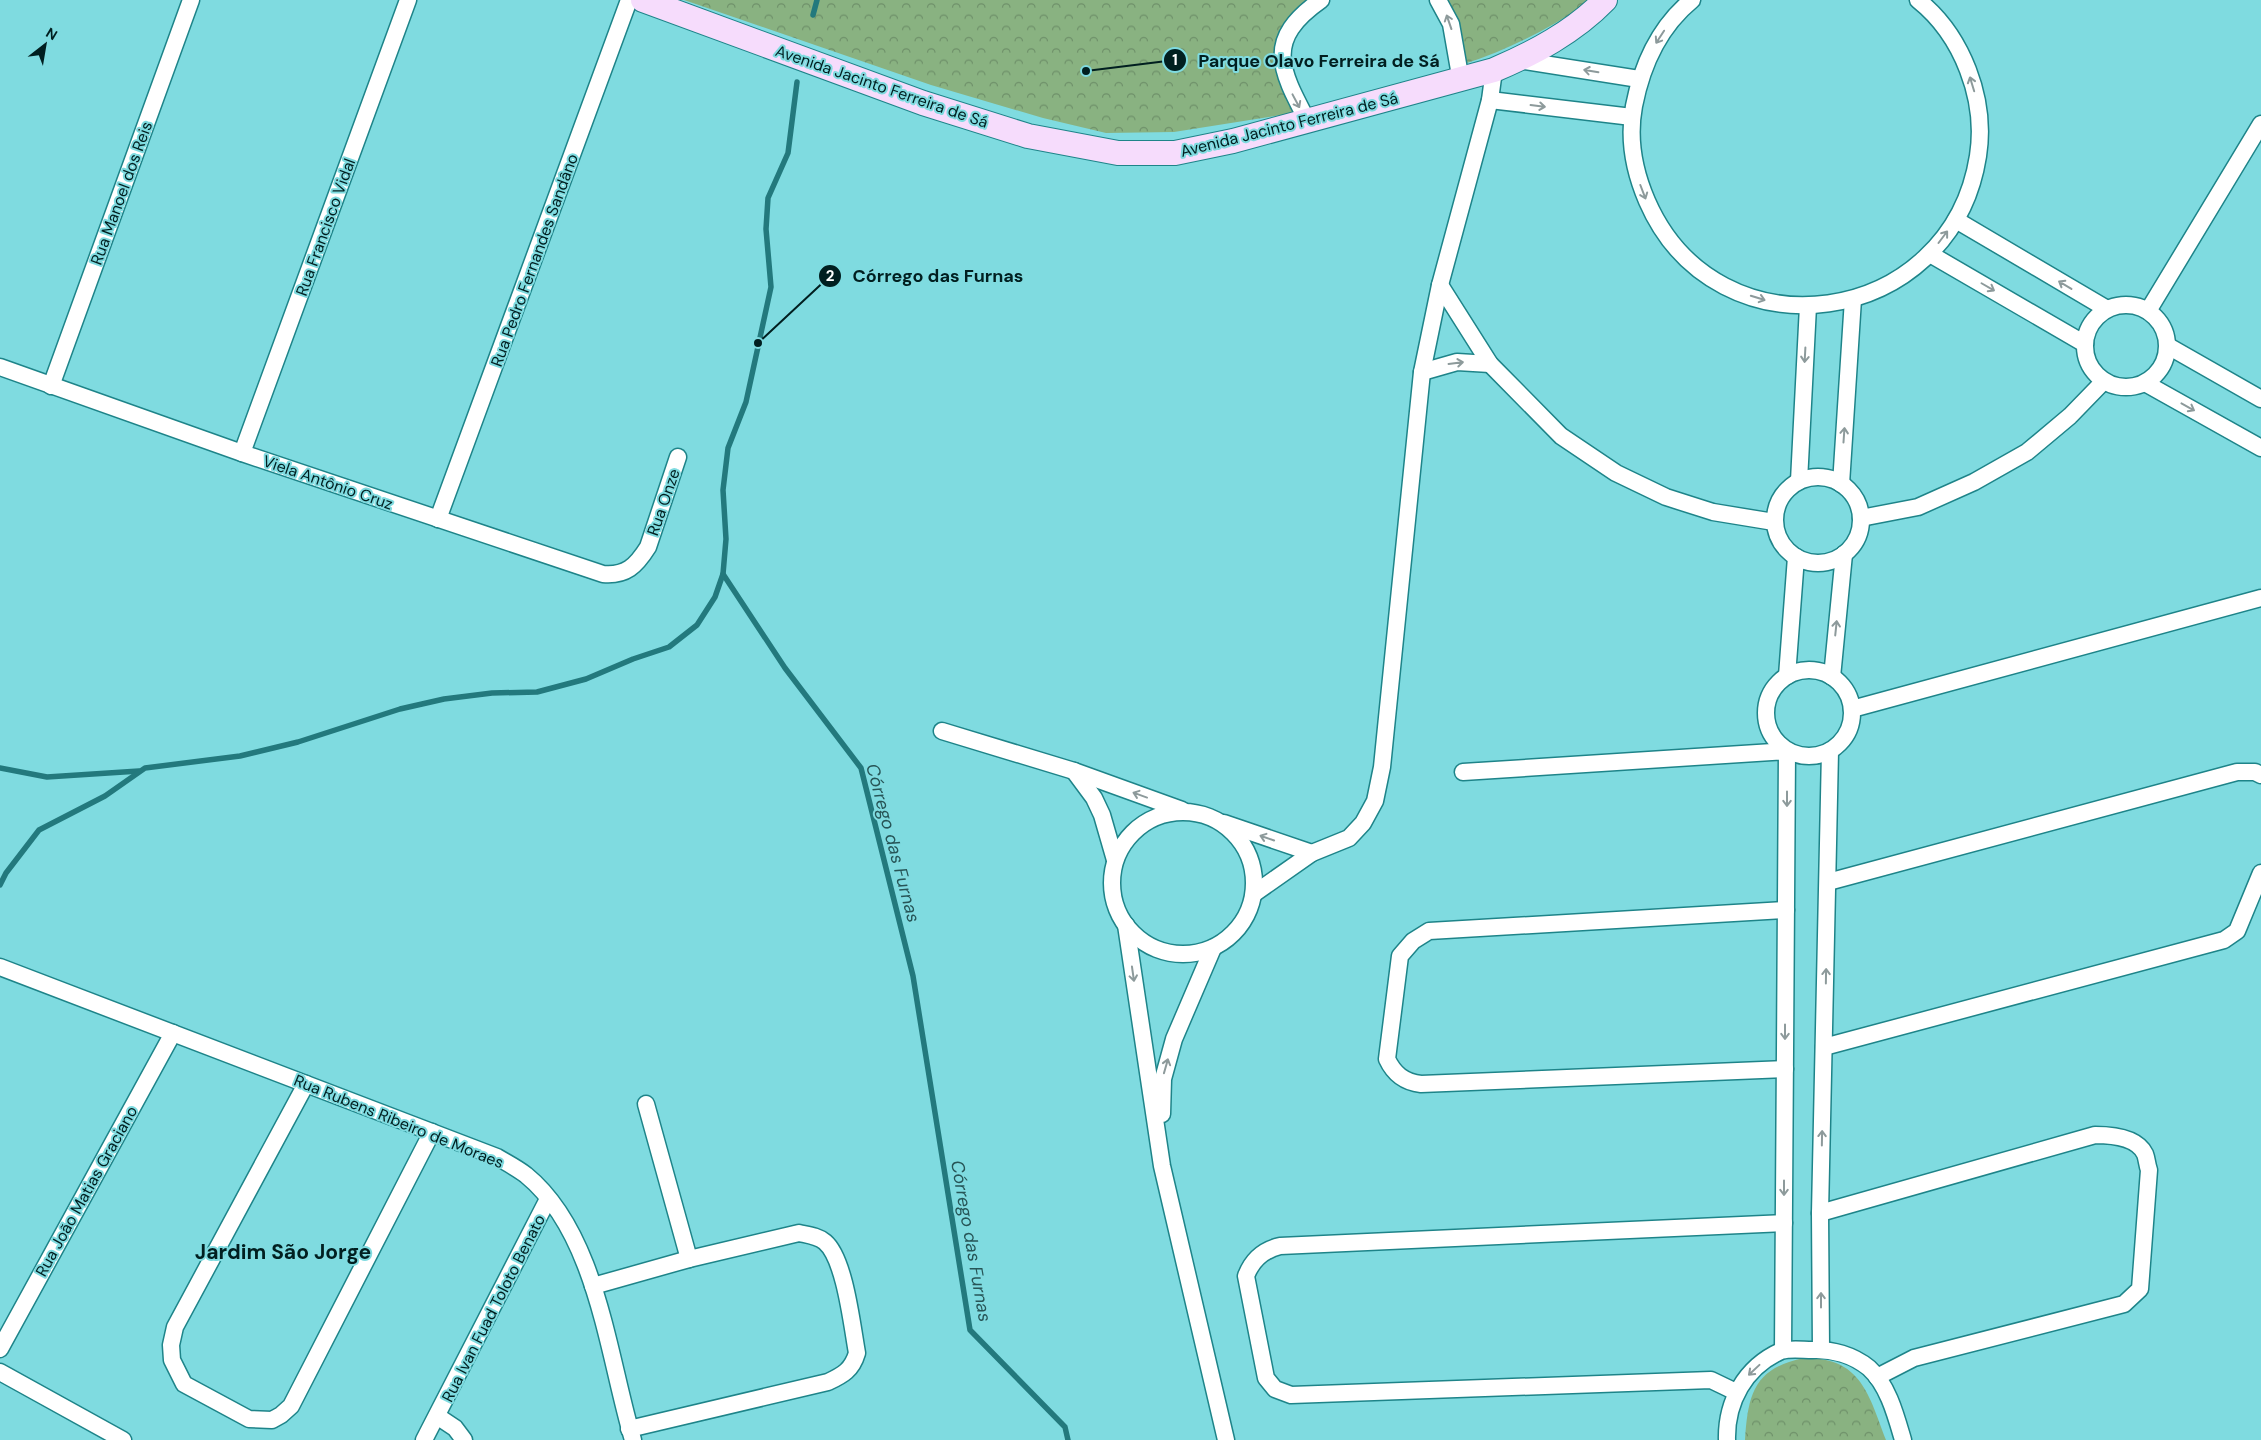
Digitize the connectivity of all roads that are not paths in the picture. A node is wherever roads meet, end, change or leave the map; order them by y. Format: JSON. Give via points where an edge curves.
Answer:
{"nodes":[{"id":1,"x":191,"y":0,"type":"edge"},
{"id":2,"x":408,"y":0,"type":"edge"},
{"id":3,"x":629,"y":0,"type":"edge"},
{"id":4,"x":643,"y":0,"type":"edge"},
{"id":5,"x":1321,"y":0,"type":"edge"},
{"id":6,"x":1438,"y":0,"type":"edge"},
{"id":7,"x":1692,"y":0,"type":"edge"},
{"id":8,"x":1918,"y":0,"type":"edge"},
{"id":9,"x":1595,"y":4,"type":"edge"},
{"id":10,"x":1519,"y":60,"type":"junction"},
{"id":11,"x":1494,"y":70,"type":"junction"},
{"id":12,"x":1639,"y":79,"type":"junction"},
{"id":13,"x":1461,"y":81,"type":"junction"},
{"id":14,"x":1490,"y":100,"type":"junction"},
{"id":15,"x":1632,"y":118,"type":"junction"},
{"id":16,"x":1308,"y":122,"type":"junction"},
{"id":17,"x":2261,"y":124,"type":"edge"},
{"id":18,"x":1956,"y":220,"type":"junction"},
{"id":19,"x":1930,"y":254,"type":"junction"},
{"id":20,"x":1440,"y":285,"type":"junction"},
{"id":21,"x":1853,"y":299,"type":"junction"},
{"id":22,"x":1808,"y":306,"type":"junction"},
{"id":23,"x":2107,"y":310,"type":"junction"},
{"id":24,"x":2148,"y":311,"type":"junction"},
{"id":25,"x":2085,"y":344,"type":"junction"},
{"id":26,"x":2168,"y":346,"type":"junction"},
{"id":27,"x":1490,"y":364,"type":"junction"},
{"id":28,"x":0,"y":367,"type":"edge"},
{"id":29,"x":1422,"y":372,"type":"junction"},
{"id":30,"x":2104,"y":381,"type":"junction"},
{"id":31,"x":2146,"y":382,"type":"junction"},
{"id":32,"x":51,"y":386,"type":"junction"},
{"id":33,"x":2261,"y":399,"type":"edge"},
{"id":34,"x":2261,"y":448,"type":"edge"},
{"id":35,"x":242,"y":453,"type":"junction"},
{"id":36,"x":678,"y":457,"type":"dead end"},
{"id":37,"x":1799,"y":481,"type":"junction"},
{"id":38,"x":1841,"y":484,"type":"junction"},
{"id":39,"x":1861,"y":518,"type":"junction"},
{"id":40,"x":438,"y":519,"type":"junction"},
{"id":41,"x":1774,"y":522,"type":"junction"},
{"id":42,"x":648,"y":547,"type":"joint"},
{"id":43,"x":1844,"y":554,"type":"junction"},
{"id":44,"x":1796,"y":557,"type":"junction"},
{"id":45,"x":2261,"y":598,"type":"edge"},
{"id":46,"x":1787,"y":676,"type":"junction"},
{"id":47,"x":1832,"y":676,"type":"junction"},
{"id":48,"x":1852,"y":709,"type":"junction"},
{"id":49,"x":942,"y":731,"type":"dead end"},
{"id":50,"x":1787,"y":751,"type":"junction"},
{"id":51,"x":1830,"y":751,"type":"junction"},
{"id":52,"x":1074,"y":771,"type":"junction"},
{"id":53,"x":1463,"y":772,"type":"dead end"},
{"id":54,"x":2261,"y":775,"type":"edge"},
{"id":55,"x":1186,"y":811,"type":"junction"},
{"id":56,"x":1221,"y":822,"type":"junction"},
{"id":57,"x":1312,"y":853,"type":"junction"},
{"id":58,"x":1115,"y":860,"type":"junction"},
{"id":59,"x":2261,"y":873,"type":"edge"},
{"id":60,"x":1828,"y":882,"type":"junction"},
{"id":61,"x":1255,"y":893,"type":"junction"},
{"id":62,"x":1786,"y":910,"type":"junction"},
{"id":63,"x":1126,"y":926,"type":"junction"},
{"id":64,"x":1213,"y":948,"type":"junction"},
{"id":65,"x":0,"y":967,"type":"edge"},
{"id":66,"x":173,"y":1033,"type":"junction"},
{"id":67,"x":1824,"y":1048,"type":"junction"},
{"id":68,"x":1785,"y":1070,"type":"junction"},
{"id":69,"x":306,"y":1084,"type":"junction"},
{"id":70,"x":646,"y":1104,"type":"dead end"},
{"id":71,"x":432,"y":1132,"type":"junction"},
{"id":72,"x":1162,"y":1166,"type":"junction"},
{"id":73,"x":548,"y":1200,"type":"junction"},
{"id":74,"x":1820,"y":1213,"type":"junction"},
{"id":75,"x":1784,"y":1223,"type":"junction"},
{"id":76,"x":689,"y":1260,"type":"junction"},
{"id":77,"x":593,"y":1286,"type":"junction"},
{"id":78,"x":0,"y":1348,"type":"edge"},
{"id":79,"x":1821,"y":1349,"type":"junction"},
{"id":80,"x":1783,"y":1350,"type":"junction"},
{"id":81,"x":0,"y":1372,"type":"edge"},
{"id":82,"x":1877,"y":1377,"type":"junction"},
{"id":83,"x":1736,"y":1392,"type":"junction"},
{"id":84,"x":436,"y":1416,"type":"junction"},
{"id":85,"x":631,"y":1434,"type":"edge"},
{"id":86,"x":124,"y":1440,"type":"edge"},
{"id":87,"x":424,"y":1440,"type":"edge"},
{"id":88,"x":464,"y":1440,"type":"edge"},
{"id":89,"x":1226,"y":1440,"type":"edge"},
{"id":90,"x":1727,"y":1440,"type":"edge"},
{"id":91,"x":1903,"y":1440,"type":"edge"}],
"edges":[{"from":1,"to":32,"type":"street","name":"Rua Manoel dos Reis"},
{"from":2,"to":35,"type":"street","name":"Rua Francisco Vidal"},
{"from":3,"to":40,"type":"street","name":"Rua Pedro Fernandes Sandâno"},
{"from":4,"to":16,"type":"main road","name":"Avenida Jacinto Ferreira de Sá","via":[[923,103],[1028,136],[1072,145],[1118,153],[1175,153]]},
{"from":5,"to":16,"type":"street","one_way":true,"via":[[1293,24],[1282,52],[1286,79]]},
{"from":13,"to":6,"type":"street","one_way":true,"via":[[1451,24]]},
{"from":7,"to":12,"type":"street","one_way":true,"via":[[1668,24],[1651,50]]},
{"from":18,"to":8,"type":"street","one_way":true,"via":[[1970,189],[1979,146],[1976,94],[1957,46],[1942,24]]},
{"from":9,"to":10,"type":"main road","name":"Avenida Jacinto Ferreira de Sá","via":[[1571,30]]},
{"from":10,"to":11,"type":"main road","name":"Avenida Jacinto Ferreira de Sá"},
{"from":12,"to":10,"type":"street","one_way":true},
{"from":11,"to":13,"type":"main road","name":"Avenida Jacinto Ferreira de Sá"},
{"from":11,"to":14,"type":"street"},
{"from":12,"to":15,"type":"street"},
{"from":13,"to":16,"type":"main road","name":"Avenida Jacinto Ferreira de Sá"},
{"from":14,"to":15,"type":"street","one_way":true},
{"from":14,"to":20,"type":"street"},
{"from":15,"to":22,"type":"street","one_way":true,"via":[[1635,166],[1641,189],[1655,218],[1679,250],[1696,267],[1737,291],[1760,300]]},
{"from":17,"to":24,"type":"street"},
{"from":19,"to":18,"type":"street","one_way":true},
{"from":23,"to":18,"type":"street","one_way":true},
{"from":19,"to":21,"type":"street","via":[[1895,282]]},
{"from":19,"to":25,"type":"street","one_way":true},
{"from":20,"to":27,"type":"street"},
{"from":20,"to":29,"type":"street"},
{"from":21,"to":22,"type":"street"},
{"from":38,"to":21,"type":"street","one_way":true},
{"from":22,"to":37,"type":"street","one_way":true},
{"from":23,"to":24,"type":"street","via":[[2120,305]]},
{"from":23,"to":25,"type":"street","via":[[2091,324]]},
{"from":24,"to":26,"type":"street","via":[[2162,326]]},
{"from":25,"to":30,"type":"street","via":[[2090,365]]},
{"from":26,"to":31,"type":"street","via":[[2162,367]]},
{"from":26,"to":33,"type":"street"},
{"from":29,"to":27,"type":"street","one_way":true,"via":[[1457,362]]},
{"from":27,"to":41,"type":"street","via":[[1561,436],[1616,473],[1666,497],[1713,512]]},
{"from":28,"to":32,"type":"street","name":"Viela Antônio Cruz"},
{"from":29,"to":57,"type":"street","via":[[1376,800],[1363,823],[1349,838]]},
{"from":30,"to":31,"type":"street","via":[[2125,387]]},
{"from":30,"to":39,"type":"street","via":[[2070,416],[2027,452],[1974,482],[1918,507]]},
{"from":31,"to":34,"type":"street","one_way":true},
{"from":32,"to":35,"type":"street","name":"Viela Antônio Cruz"},
{"from":35,"to":40,"type":"street","name":"Viela Antônio Cruz"},
{"from":36,"to":42,"type":"street","name":"Rua Onze"},
{"from":37,"to":38,"type":"street","via":[[1827,478]]},
{"from":37,"to":41,"type":"street","via":[[1780,499]]},
{"from":38,"to":39,"type":"street","via":[[1851,493]]},
{"from":39,"to":43,"type":"street","via":[[1853,545]]},
{"from":40,"to":42,"type":"street","name":"Viela Antônio Cruz","via":[[602,574],[629,571]]},
{"from":41,"to":44,"type":"street","via":[[1778,538]]},
{"from":43,"to":44,"type":"street","via":[[1833,561],[1821,563]]},
{"from":47,"to":43,"type":"street","one_way":true},
{"from":44,"to":46,"type":"street"},
{"from":45,"to":48,"type":"street"},
{"from":46,"to":47,"type":"street","via":[[1810,670]]},
{"from":46,"to":50,"type":"street","via":[[1777,683],[1766,706],[1770,732]]},
{"from":47,"to":48,"type":"street","via":[[1842,685]]},
{"from":48,"to":51,"type":"street","via":[[1847,733]]},
{"from":49,"to":52,"type":"street"},
{"from":50,"to":51,"type":"street","via":[[1808,756]]},
{"from":50,"to":53,"type":"street"},
{"from":50,"to":62,"type":"street","one_way":true},
{"from":51,"to":60,"type":"street"},
{"from":55,"to":52,"type":"street","one_way":true},
{"from":52,"to":58,"type":"street","via":[[1102,815]]},
{"from":54,"to":60,"type":"street","via":[[2237,772]]},
{"from":55,"to":56,"type":"street"},
{"from":55,"to":58,"type":"street","via":[[1163,814],[1143,824],[1126,840]]},
{"from":57,"to":56,"type":"street","one_way":true},
{"from":56,"to":61,"type":"street","via":[[1245,846],[1254,869]]},
{"from":57,"to":61,"type":"street"},
{"from":58,"to":63,"type":"street","via":[[1112,882],[1116,905]]},
{"from":59,"to":67,"type":"street","via":[[2237,931],[2224,940]]},
{"from":67,"to":60,"type":"street","one_way":true},
{"from":61,"to":64,"type":"street","via":[[1243,922],[1233,935]]},
{"from":62,"to":68,"type":"street","one_way":true},
{"from":62,"to":68,"type":"street","via":[[1429,931],[1400,956],[1387,1059],[1402,1078],[1421,1084]]},
{"from":63,"to":64,"type":"street","via":[[1144,942],[1166,952],[1190,954]]},
{"from":63,"to":72,"type":"street","one_way":true},
{"from":72,"to":64,"type":"street","one_way":true,"via":[[1162,1079],[1174,1039]]},
{"from":65,"to":66,"type":"street","name":"Rua Rubens Ribeiro de Moraes"},
{"from":66,"to":69,"type":"street","name":"Rua Rubens Ribeiro de Moraes"},
{"from":66,"to":78,"type":"street","name":"Rua João Matias Graciano"},
{"from":74,"to":67,"type":"street","one_way":true},
{"from":68,"to":75,"type":"street","one_way":true},
{"from":69,"to":71,"type":"street","name":"Rua Rubens Ribeiro de Moraes"},
{"from":69,"to":71,"type":"street","via":[[175,1327],[171,1346],[172,1360],[184,1384],[249,1419],[272,1420],[291,1406]]},
{"from":70,"to":76,"type":"street"},
{"from":71,"to":73,"type":"street","name":"Rua Rubens Ribeiro de Moraes","via":[[497,1157],[527,1176]]},
{"from":72,"to":89,"type":"street"},
{"from":73,"to":77,"type":"street","name":"Rua Rubens Ribeiro de Moraes","via":[[575,1241]]},
{"from":73,"to":84,"type":"street","name":"Rua Ivan Fuad Toloto Benato"},
{"from":79,"to":74,"type":"street","one_way":true},
{"from":74,"to":82,"type":"street","via":[[2095,1135],[2114,1135],[2131,1142],[2144,1153],[2149,1170],[2140,1289],[2124,1304],[1914,1358]]},
{"from":75,"to":80,"type":"street"},
{"from":75,"to":83,"type":"street","via":[[1280,1246],[1259,1256],[1246,1276],[1264,1371],[1270,1384],[1283,1393],[1711,1380]]},
{"from":76,"to":77,"type":"street"},
{"from":76,"to":85,"type":"street","via":[[799,1233],[812,1235],[824,1242],[839,1263],[857,1353],[854,1363],[848,1372],[828,1382]]},
{"from":77,"to":85,"type":"street","name":"Rua Rubens Ribeiro de Moraes"},
{"from":79,"to":80,"type":"street"},
{"from":79,"to":82,"type":"street","via":[[1848,1355]]},
{"from":80,"to":83,"type":"street","one_way":true,"via":[[1763,1362]]},
{"from":81,"to":86,"type":"street"},
{"from":82,"to":91,"type":"street","via":[[1894,1409]]},
{"from":83,"to":90,"type":"street","via":[[1726,1427]]},
{"from":84,"to":87,"type":"street","name":"Rua Ivan Fuad Toloto Benato"},
{"from":84,"to":88,"type":"street","name":"Rua Ivan Fuad Toloto Benato","via":[[454,1428]]}]}
